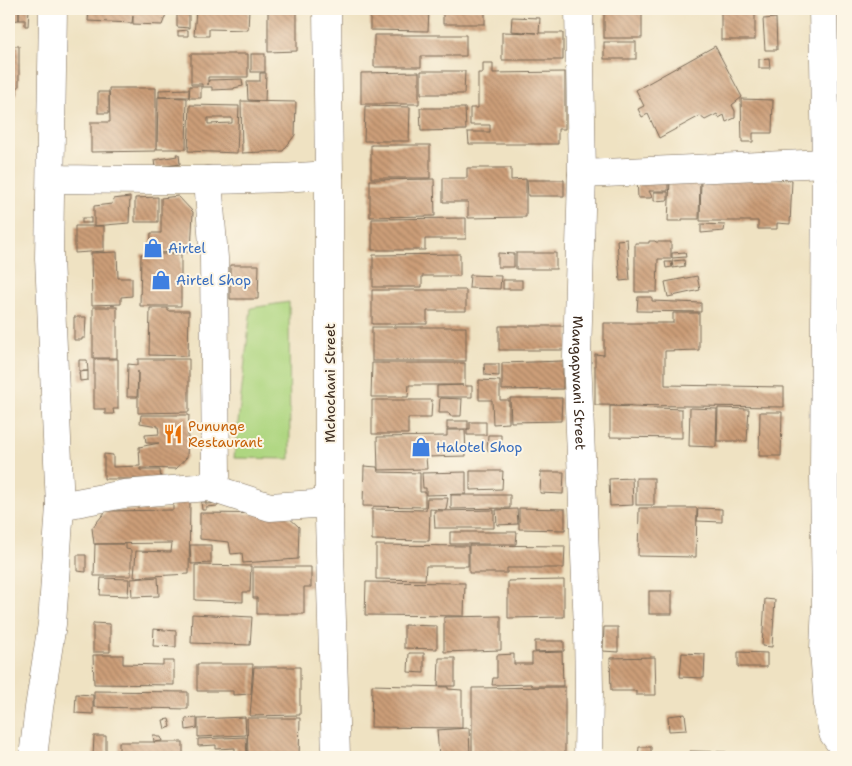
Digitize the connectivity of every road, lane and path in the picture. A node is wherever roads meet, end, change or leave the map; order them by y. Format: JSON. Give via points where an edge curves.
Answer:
{"nodes":[{"id":1,"x":53,"y":9,"type":"edge"},
{"id":2,"x":327,"y":9,"type":"edge"},
{"id":3,"x":579,"y":9,"type":"edge"},
{"id":4,"x":823,"y":9,"type":"edge"},
{"id":5,"x":834,"y":58,"type":"edge"},
{"id":6,"x":826,"y":163,"type":"junction"},
{"id":7,"x":330,"y":174,"type":"junction"},
{"id":8,"x":582,"y":174,"type":"junction"},
{"id":9,"x":51,"y":179,"type":"junction"},
{"id":10,"x":208,"y":180,"type":"junction"},
{"id":11,"x":208,"y":487,"type":"junction"},
{"id":12,"x":60,"y":506,"type":"junction"},
{"id":13,"x":330,"y":506,"type":"junction"},
{"id":14,"x":843,"y":747,"type":"edge"},
{"id":15,"x":33,"y":757,"type":"edge"},
{"id":16,"x":336,"y":757,"type":"edge"},
{"id":17,"x":588,"y":757,"type":"edge"}],
"edges":[{"from":1,"to":9,"type":"street"},
{"from":2,"to":7,"type":"street","name":"Mchochani Street"},
{"from":3,"to":8,"type":"street","name":"Mangapwani Street"},
{"from":4,"to":5,"type":"street"},
{"from":5,"to":6,"type":"street"},
{"from":6,"to":8,"type":"street"},
{"from":6,"to":14,"type":"street","via":[[824,649],[828,708],[833,733]]},
{"from":7,"to":10,"type":"street"},
{"from":7,"to":13,"type":"street","name":"Mchochani Street"},
{"from":8,"to":17,"type":"street","name":"Mangapwani Street","via":[[577,357],[587,601]]},
{"from":9,"to":10,"type":"street"},
{"from":9,"to":12,"type":"street","via":[[49,258]]},
{"from":10,"to":11,"type":"street","via":[[214,258],[216,477]]},
{"from":11,"to":12,"type":"street","via":[[124,494]]},
{"from":11,"to":13,"type":"street","via":[[270,507]]},
{"from":12,"to":15,"type":"street","via":[[52,624]]},
{"from":13,"to":16,"type":"street","name":"Mchochani Street"}]}
